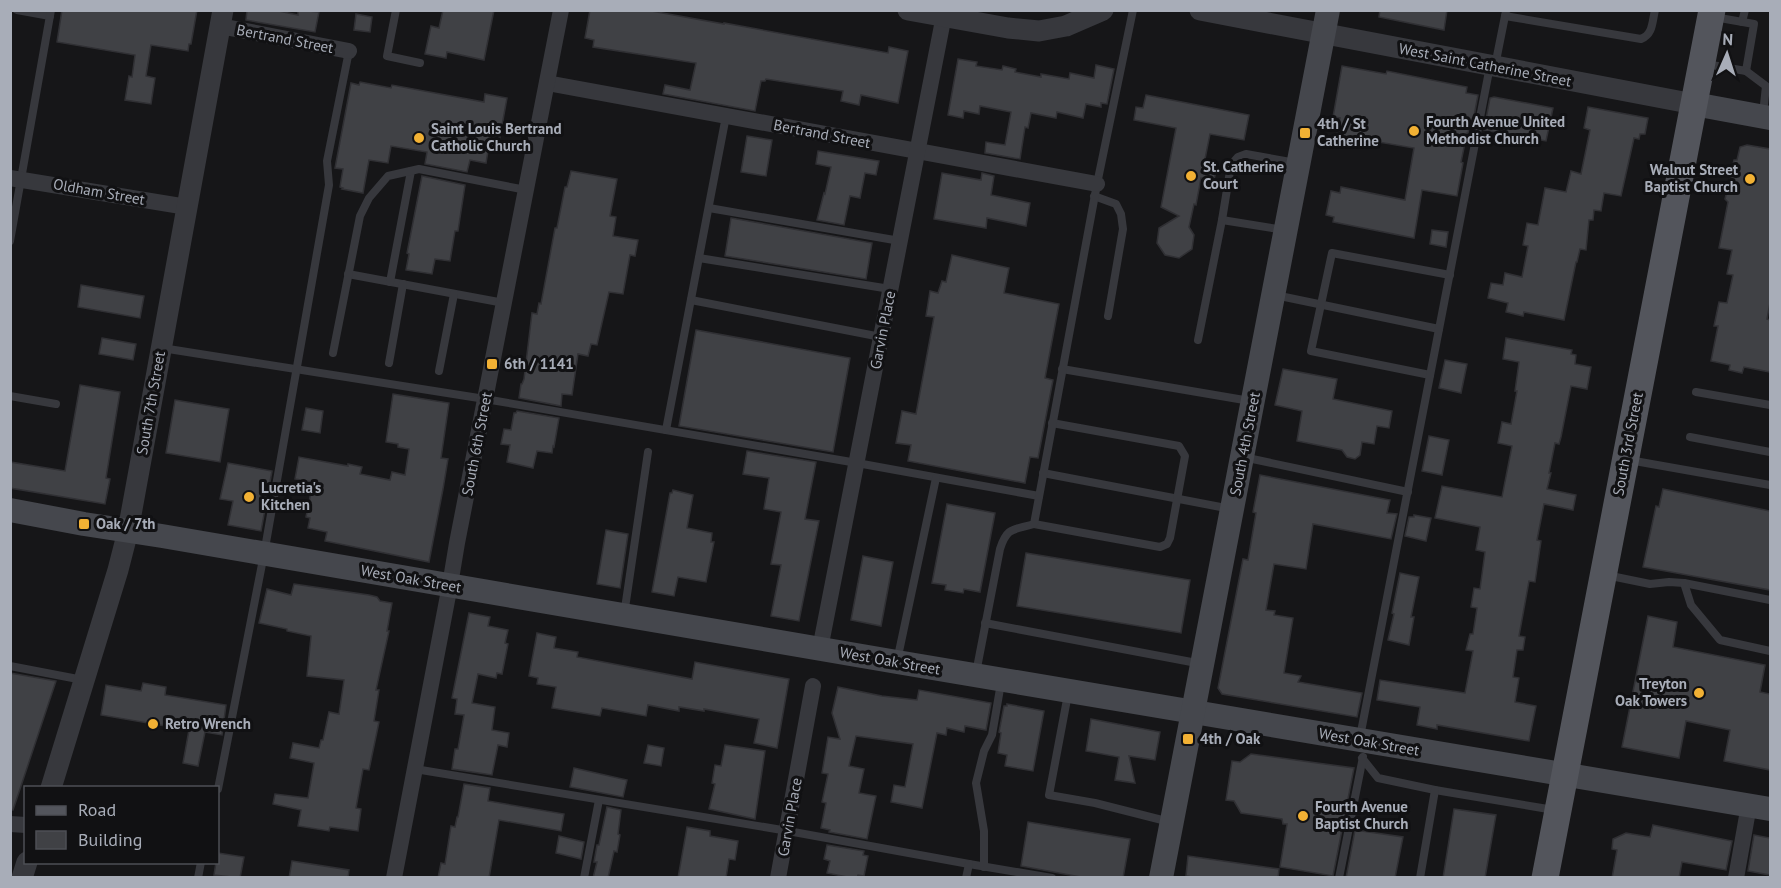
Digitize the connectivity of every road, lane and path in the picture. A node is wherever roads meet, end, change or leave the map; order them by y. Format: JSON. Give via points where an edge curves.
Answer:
{"nodes":[{"id":1,"x":17,"y":10,"type":"edge"},
{"id":2,"x":396,"y":10,"type":"edge"},
{"id":3,"x":561,"y":10,"type":"edge"},
{"id":4,"x":908,"y":10,"type":"edge"},
{"id":5,"x":1103,"y":10,"type":"edge"},
{"id":6,"x":1133,"y":10,"type":"edge"},
{"id":7,"x":1200,"y":10,"type":"edge"},
{"id":8,"x":1655,"y":10,"type":"edge"},
{"id":9,"x":1744,"y":10,"type":"edge"},
{"id":10,"x":50,"y":13,"type":"edge"},
{"id":11,"x":1505,"y":13,"type":"edge"},
{"id":12,"x":944,"y":14,"type":"edge"},
{"id":13,"x":1712,"y":14,"type":"edge"},
{"id":14,"x":221,"y":18,"type":"edge"},
{"id":15,"x":1326,"y":22,"type":"edge"},
{"id":16,"x":1742,"y":22,"type":"junction"},
{"id":17,"x":349,"y":51,"type":"joint"},
{"id":18,"x":420,"y":63,"type":"dead end"},
{"id":19,"x":1702,"y":64,"type":"junction"},
{"id":20,"x":1492,"y":66,"type":"junction"},
{"id":21,"x":1746,"y":71,"type":"junction"},
{"id":22,"x":547,"y":83,"type":"junction"},
{"id":23,"x":1694,"y":104,"type":"junction"},
{"id":24,"x":726,"y":116,"type":"junction"},
{"id":25,"x":1767,"y":117,"type":"edge"},
{"id":26,"x":917,"y":152,"type":"junction"},
{"id":27,"x":1299,"y":164,"type":"junction"},
{"id":28,"x":411,"y":171,"type":"junction"},
{"id":29,"x":16,"y":179,"type":"edge"},
{"id":30,"x":526,"y":190,"type":"junction"},
{"id":31,"x":1095,"y":190,"type":"junction"},
{"id":32,"x":187,"y":207,"type":"junction"},
{"id":33,"x":709,"y":208,"type":"junction"},
{"id":34,"x":1222,"y":220,"type":"junction"},
{"id":35,"x":1286,"y":231,"type":"junction"},
{"id":36,"x":10,"y":241,"type":"edge"},
{"id":37,"x":900,"y":241,"type":"junction"},
{"id":38,"x":699,"y":258,"type":"junction"},
{"id":39,"x":348,"y":274,"type":"junction"},
{"id":40,"x":1450,"y":275,"type":"junction"},
{"id":41,"x":390,"y":282,"type":"junction"},
{"id":42,"x":403,"y":284,"type":"junction"},
{"id":43,"x":890,"y":289,"type":"junction"},
{"id":44,"x":454,"y":294,"type":"junction"},
{"id":45,"x":1274,"y":295,"type":"junction"},
{"id":46,"x":691,"y":300,"type":"junction"},
{"id":47,"x":504,"y":303,"type":"junction"},
{"id":48,"x":1320,"y":304,"type":"junction"},
{"id":49,"x":1108,"y":316,"type":"dead end"},
{"id":50,"x":1439,"y":329,"type":"junction"},
{"id":51,"x":881,"y":337,"type":"junction"},
{"id":52,"x":1198,"y":340,"type":"dead end"},
{"id":53,"x":161,"y":348,"type":"junction"},
{"id":54,"x":333,"y":353,"type":"dead end"},
{"id":55,"x":389,"y":363,"type":"dead end"},
{"id":56,"x":295,"y":369,"type":"junction"},
{"id":57,"x":1062,"y":369,"type":"junction"},
{"id":58,"x":439,"y":371,"type":"dead end"},
{"id":59,"x":1430,"y":375,"type":"junction"},
{"id":60,"x":1696,"y":392,"type":"dead end"},
{"id":61,"x":10,"y":396,"type":"edge"},
{"id":62,"x":485,"y":399,"type":"junction"},
{"id":63,"x":1253,"y":401,"type":"junction"},
{"id":64,"x":56,"y":404,"type":"dead end"},
{"id":65,"x":1770,"y":405,"type":"edge"},
{"id":66,"x":1052,"y":423,"type":"junction"},
{"id":67,"x":666,"y":430,"type":"junction"},
{"id":68,"x":1690,"y":437,"type":"dead end"},
{"id":69,"x":648,"y":452,"type":"dead end"},
{"id":70,"x":1770,"y":452,"type":"edge"},
{"id":71,"x":1243,"y":457,"type":"junction"},
{"id":72,"x":1626,"y":459,"type":"junction"},
{"id":73,"x":857,"y":463,"type":"junction"},
{"id":74,"x":1043,"y":473,"type":"junction"},
{"id":75,"x":936,"y":478,"type":"junction"},
{"id":76,"x":1770,"y":485,"type":"edge"},
{"id":77,"x":1408,"y":492,"type":"junction"},
{"id":78,"x":1039,"y":496,"type":"junction"},
{"id":79,"x":1177,"y":499,"type":"junction"},
{"id":80,"x":10,"y":510,"type":"edge"},
{"id":81,"x":1232,"y":510,"type":"junction"},
{"id":82,"x":1034,"y":524,"type":"junction"},
{"id":83,"x":128,"y":531,"type":"junction"},
{"id":84,"x":264,"y":554,"type":"junction"},
{"id":85,"x":1603,"y":574,"type":"junction"},
{"id":86,"x":1683,"y":583,"type":"junction"},
{"id":87,"x":450,"y":585,"type":"junction"},
{"id":88,"x":1770,"y":600,"type":"edge"},
{"id":89,"x":624,"y":615,"type":"junction"},
{"id":90,"x":985,"y":623,"type":"junction"},
{"id":91,"x":820,"y":649,"type":"junction"},
{"id":92,"x":1770,"y":651,"type":"edge"},
{"id":93,"x":897,"y":662,"type":"junction"},
{"id":94,"x":1202,"y":664,"type":"junction"},
{"id":95,"x":10,"y":666,"type":"edge"},
{"id":96,"x":975,"y":675,"type":"junction"},
{"id":97,"x":1002,"y":679,"type":"junction"},
{"id":98,"x":84,"y":681,"type":"junction"},
{"id":99,"x":813,"y":686,"type":"dead end"},
{"id":100,"x":1068,"y":691,"type":"junction"},
{"id":101,"x":1193,"y":712,"type":"junction"},
{"id":102,"x":1363,"y":747,"type":"junction"},
{"id":103,"x":415,"y":769,"type":"junction"},
{"id":104,"x":1564,"y":775,"type":"junction"},
{"id":105,"x":52,"y":786,"type":"edge"},
{"id":106,"x":219,"y":786,"type":"edge"},
{"id":107,"x":1436,"y":790,"type":"junction"},
{"id":108,"x":599,"y":800,"type":"junction"},
{"id":109,"x":1760,"y":807,"type":"edge"},
{"id":110,"x":1557,"y":811,"type":"junction"},
{"id":111,"x":1172,"y":822,"type":"junction"},
{"id":112,"x":788,"y":831,"type":"junction"},
{"id":113,"x":969,"y":864,"type":"junction"},
{"id":114,"x":984,"y":867,"type":"junction"},
{"id":115,"x":394,"y":878,"type":"edge"},
{"id":116,"x":584,"y":878,"type":"edge"},
{"id":117,"x":778,"y":878,"type":"edge"},
{"id":118,"x":966,"y":878,"type":"edge"},
{"id":119,"x":1052,"y":878,"type":"edge"},
{"id":120,"x":1161,"y":878,"type":"edge"},
{"id":121,"x":1339,"y":878,"type":"edge"},
{"id":122,"x":1420,"y":878,"type":"edge"},
{"id":123,"x":1545,"y":878,"type":"edge"},
{"id":124,"x":1736,"y":878,"type":"edge"}],
"edges":[{"from":1,"to":10,"type":"lane"},
{"from":2,"to":18,"type":"lane","via":[[387,56]]},
{"from":3,"to":22,"type":"street","name":"South 6th Street"},
{"from":4,"to":12,"type":"street"},
{"from":5,"to":12,"type":"street","via":[[1066,26],[1039,31]]},
{"from":6,"to":31,"type":"lane"},
{"from":7,"to":15,"type":"street","name":"West Saint Catherine Street","via":[[1280,21]]},
{"from":8,"to":11,"type":"lane","via":[[1651,32],[1641,39]]},
{"from":9,"to":16,"type":"lane"},
{"from":10,"to":29,"type":"lane"},
{"from":11,"to":20,"type":"lane"},
{"from":12,"to":26,"type":"street","name":"Garvin Place"},
{"from":13,"to":16,"type":"lane"},
{"from":13,"to":19,"type":"main road","name":"South 3rd Street"},
{"from":14,"to":17,"type":"street","name":"Bertrand Street"},
{"from":14,"to":32,"type":"street","name":"South 7th Street"},
{"from":15,"to":20,"type":"street","name":"West Saint Catherine Street"},
{"from":15,"to":27,"type":"main road","name":"South 4th Street"},
{"from":16,"to":21,"type":"lane","via":[[1754,24]]},
{"from":17,"to":56,"type":"lane","via":[[327,161],[329,185]]},
{"from":19,"to":21,"type":"lane"},
{"from":19,"to":23,"type":"main road","name":"South 3rd Street"},
{"from":20,"to":23,"type":"street","name":"West Saint Catherine Street"},
{"from":20,"to":40,"type":"lane"},
{"from":21,"to":25,"type":"lane","via":[[1766,86]]},
{"from":22,"to":24,"type":"street","name":"Bertrand Street"},
{"from":22,"to":30,"type":"street","name":"South 6th Street"},
{"from":23,"to":25,"type":"main road","name":"West Saint Catherine Street"},
{"from":23,"to":72,"type":"main road","name":"South 3rd Street"},
{"from":24,"to":26,"type":"street","name":"Bertrand Street"},
{"from":24,"to":33,"type":"lane"},
{"from":26,"to":31,"type":"street","name":"Bertrand Street"},
{"from":26,"to":37,"type":"street","name":"Garvin Place"},
{"from":27,"to":34,"type":"lane","via":[[1246,154],[1238,157],[1232,165]]},
{"from":27,"to":35,"type":"main road","name":"South 4th Street"},
{"from":28,"to":30,"type":"lane","via":[[418,169]]},
{"from":28,"to":39,"type":"lane","via":[[388,176],[369,198],[360,216]]},
{"from":28,"to":41,"type":"lane"},
{"from":29,"to":32,"type":"street","name":"Oldham Street"},
{"from":29,"to":36,"type":"lane"},
{"from":30,"to":47,"type":"street","name":"South 6th Street"},
{"from":31,"to":49,"type":"lane","via":[[1116,204],[1124,229]]},
{"from":31,"to":57,"type":"lane"},
{"from":32,"to":53,"type":"street","name":"South 7th Street"},
{"from":33,"to":37,"type":"lane"},
{"from":33,"to":38,"type":"lane"},
{"from":34,"to":35,"type":"lane"},
{"from":34,"to":52,"type":"lane"},
{"from":35,"to":45,"type":"main road","name":"South 4th Street"},
{"from":37,"to":43,"type":"street","name":"Garvin Place"},
{"from":38,"to":43,"type":"lane"},
{"from":38,"to":46,"type":"lane"},
{"from":39,"to":41,"type":"lane"},
{"from":39,"to":54,"type":"lane"},
{"from":40,"to":48,"type":"lane","via":[[1332,253]]},
{"from":40,"to":50,"type":"lane"},
{"from":41,"to":42,"type":"lane"},
{"from":42,"to":44,"type":"lane"},
{"from":42,"to":55,"type":"lane"},
{"from":43,"to":51,"type":"street","name":"Garvin Place"},
{"from":44,"to":47,"type":"lane"},
{"from":44,"to":58,"type":"lane"},
{"from":45,"to":48,"type":"lane"},
{"from":45,"to":63,"type":"main road","name":"South 4th Street"},
{"from":46,"to":51,"type":"lane"},
{"from":46,"to":67,"type":"lane"},
{"from":47,"to":62,"type":"street","name":"South 6th Street"},
{"from":48,"to":50,"type":"lane"},
{"from":48,"to":59,"type":"lane","via":[[1311,351]]},
{"from":50,"to":59,"type":"lane"},
{"from":51,"to":73,"type":"street","name":"Garvin Place"},
{"from":53,"to":56,"type":"lane"},
{"from":53,"to":83,"type":"street","name":"South 7th Street"},
{"from":56,"to":62,"type":"lane"},
{"from":56,"to":84,"type":"lane"},
{"from":57,"to":63,"type":"lane"},
{"from":57,"to":66,"type":"lane"},
{"from":59,"to":77,"type":"lane"},
{"from":60,"to":65,"type":"lane"},
{"from":61,"to":64,"type":"lane"},
{"from":62,"to":67,"type":"lane"},
{"from":62,"to":87,"type":"street","name":"South 6th Street"},
{"from":63,"to":71,"type":"main road","name":"South 4th Street"},
{"from":66,"to":74,"type":"lane"},
{"from":66,"to":79,"type":"lane","via":[[1179,446],[1185,456]]},
{"from":67,"to":73,"type":"lane"},
{"from":68,"to":70,"type":"lane"},
{"from":69,"to":89,"type":"lane"},
{"from":71,"to":77,"type":"lane"},
{"from":71,"to":81,"type":"main road","name":"South 4th Street"},
{"from":72,"to":76,"type":"lane"},
{"from":72,"to":85,"type":"main road","name":"South 3rd Street"},
{"from":73,"to":75,"type":"lane"},
{"from":73,"to":91,"type":"street","name":"Garvin Place"},
{"from":74,"to":78,"type":"lane"},
{"from":74,"to":79,"type":"lane"},
{"from":75,"to":78,"type":"lane"},
{"from":75,"to":93,"type":"lane"},
{"from":77,"to":102,"type":"lane"},
{"from":78,"to":82,"type":"lane"},
{"from":79,"to":81,"type":"lane"},
{"from":79,"to":82,"type":"lane","via":[[1170,538],[1160,547]]},
{"from":80,"to":83,"type":"main road","name":"West Oak Street"},
{"from":81,"to":94,"type":"main road","name":"South 4th Street"},
{"from":82,"to":90,"type":"lane","via":[[1004,535]]},
{"from":83,"to":84,"type":"main road","name":"West Oak Street"},
{"from":83,"to":98,"type":"street","name":"South 7th Street"},
{"from":84,"to":87,"type":"main road","name":"West Oak Street"},
{"from":84,"to":106,"type":"lane"},
{"from":85,"to":86,"type":"lane","via":[[1650,584]]},
{"from":85,"to":104,"type":"main road","name":"South 3rd Street"},
{"from":86,"to":88,"type":"lane"},
{"from":86,"to":92,"type":"lane","via":[[1691,605],[1720,640]]},
{"from":87,"to":89,"type":"main road","name":"West Oak Street"},
{"from":87,"to":103,"type":"street","name":"South 6th Street"},
{"from":89,"to":91,"type":"main road","name":"West Oak Street"},
{"from":90,"to":94,"type":"lane"},
{"from":90,"to":96,"type":"lane"},
{"from":91,"to":93,"type":"main road","name":"West Oak Street"},
{"from":93,"to":96,"type":"main road","name":"West Oak Street"},
{"from":94,"to":101,"type":"main road","name":"South 4th Street"},
{"from":95,"to":98,"type":"lane"},
{"from":96,"to":97,"type":"main road","name":"West Oak Street"},
{"from":97,"to":100,"type":"main road","name":"West Oak Street"},
{"from":97,"to":114,"type":"lane","via":[[992,735],[976,783],[984,831]]},
{"from":98,"to":105,"type":"street","name":"South 7th Street"},
{"from":99,"to":112,"type":"street","name":"Garvin Place"},
{"from":100,"to":101,"type":"main road","name":"West Oak Street"},
{"from":100,"to":111,"type":"lane","via":[[1049,795]]},
{"from":101,"to":102,"type":"main road","name":"West Oak Street"},
{"from":101,"to":111,"type":"main road","name":"South 4th Street"},
{"from":102,"to":104,"type":"main road","name":"West Oak Street"},
{"from":102,"to":107,"type":"lane","via":[[1378,778]]},
{"from":102,"to":121,"type":"lane"},
{"from":103,"to":108,"type":"lane"},
{"from":103,"to":115,"type":"street","name":"South 6th Street"},
{"from":104,"to":109,"type":"main road","name":"West Oak Street"},
{"from":104,"to":110,"type":"main road","name":"South 3rd Street"},
{"from":107,"to":110,"type":"lane"},
{"from":107,"to":122,"type":"lane"},
{"from":108,"to":112,"type":"lane"},
{"from":108,"to":116,"type":"lane"},
{"from":109,"to":124,"type":"street"},
{"from":110,"to":123,"type":"main road","name":"South 3rd Street"},
{"from":111,"to":120,"type":"main road","name":"South 4th Street"},
{"from":112,"to":113,"type":"lane"},
{"from":112,"to":117,"type":"street","name":"Garvin Place"},
{"from":113,"to":114,"type":"lane"},
{"from":113,"to":118,"type":"lane"},
{"from":114,"to":119,"type":"lane"}]}
